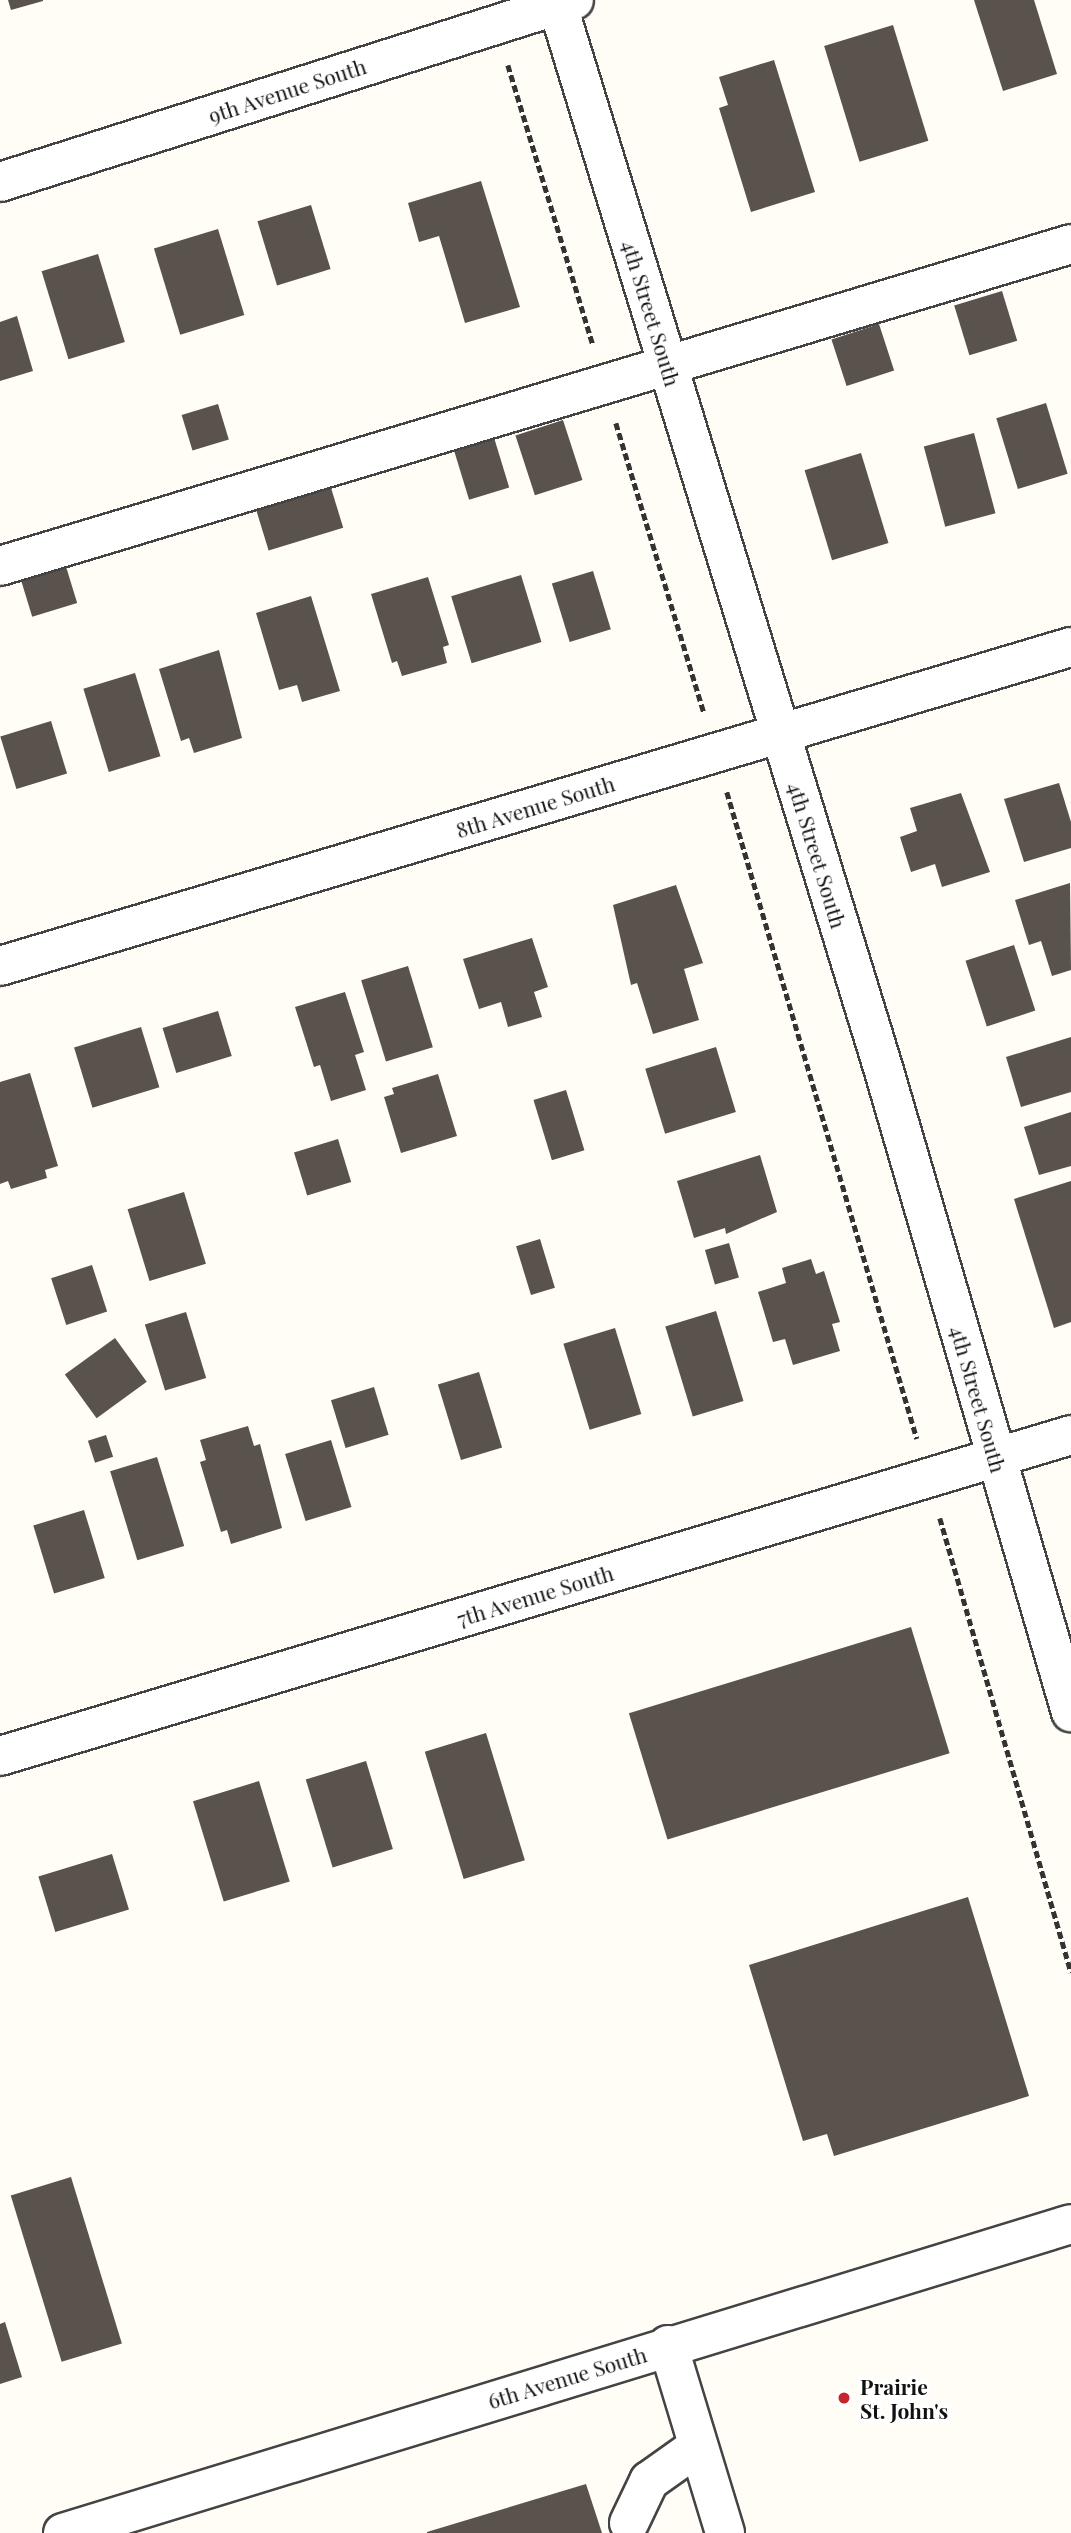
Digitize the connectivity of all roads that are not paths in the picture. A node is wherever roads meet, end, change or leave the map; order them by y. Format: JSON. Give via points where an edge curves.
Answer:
{"nodes":[{"id":1,"x":563,"y":2,"type":"edge"},
{"id":2,"x":0,"y":182,"type":"edge"},
{"id":3,"x":1071,"y":244,"type":"edge"},
{"id":4,"x":668,"y":368,"type":"junction"},
{"id":5,"x":0,"y":566,"type":"edge"},
{"id":6,"x":1071,"y":647,"type":"edge"},
{"id":7,"x":780,"y":733,"type":"junction"},
{"id":8,"x":0,"y":967,"type":"edge"},
{"id":9,"x":1071,"y":1435,"type":"edge"},
{"id":10,"x":995,"y":1456,"type":"junction"},
{"id":11,"x":1071,"y":1712,"type":"edge"},
{"id":12,"x":0,"y":1755,"type":"edge"},
{"id":13,"x":1071,"y":2224,"type":"edge"},
{"id":14,"x":668,"y":2346,"type":"junction"},
{"id":15,"x":698,"y":2446,"type":"junction"},
{"id":16,"x":629,"y":2523,"type":"dead end"},
{"id":17,"x":63,"y":2533,"type":"edge"},
{"id":18,"x":725,"y":2533,"type":"edge"}],
"edges":[{"from":1,"to":2,"type":"street","name":"9th Avenue South"},
{"from":1,"to":4,"type":"street","name":"4th Street South"},
{"from":3,"to":4,"type":"street"},
{"from":4,"to":5,"type":"street"},
{"from":4,"to":7,"type":"street","name":"4th Street South"},
{"from":6,"to":7,"type":"street","name":"8th Avenue South"},
{"from":7,"to":8,"type":"street","name":"8th Avenue South"},
{"from":7,"to":10,"type":"street","name":"4th Street South"},
{"from":9,"to":10,"type":"street","name":"7th Avenue South"},
{"from":10,"to":11,"type":"street","name":"4th Street South"},
{"from":10,"to":12,"type":"street","name":"7th Avenue South"},
{"from":13,"to":14,"type":"street","name":"6th Avenue South"},
{"from":14,"to":15,"type":"street"},
{"from":14,"to":17,"type":"street","name":"6th Avenue South"},
{"from":15,"to":16,"type":"street","via":[[649,2481]]},
{"from":15,"to":18,"type":"street"}]}
